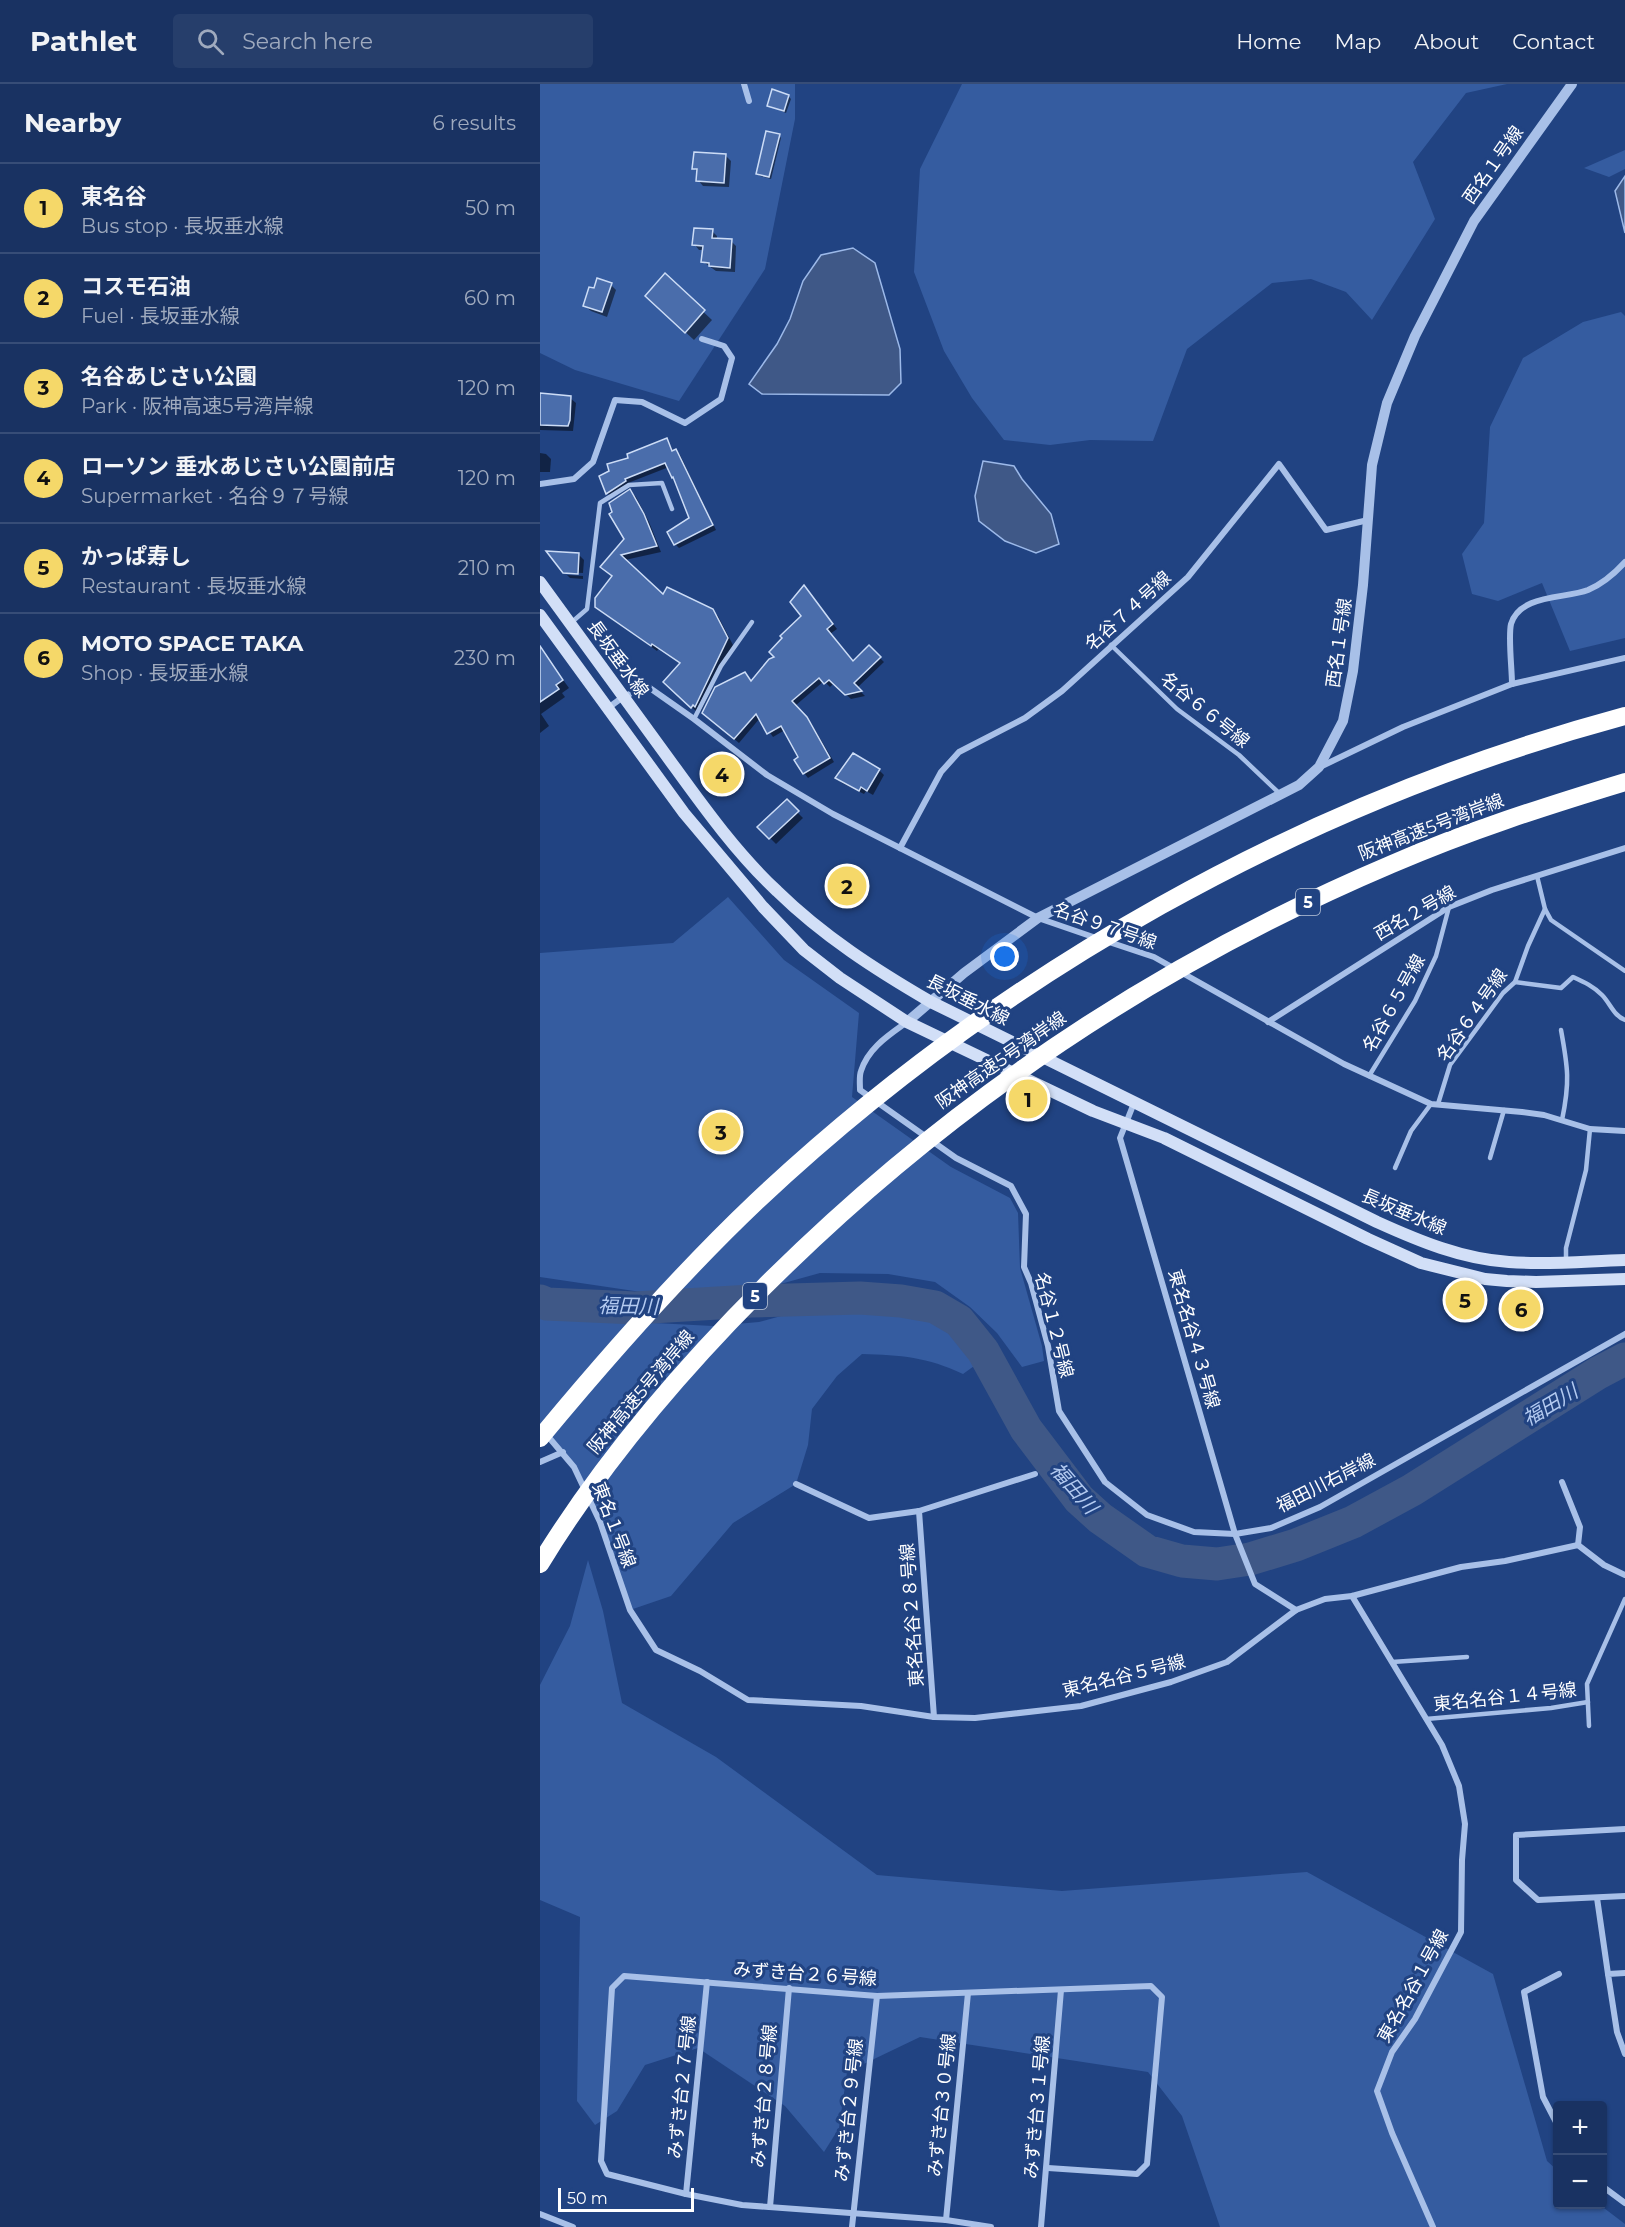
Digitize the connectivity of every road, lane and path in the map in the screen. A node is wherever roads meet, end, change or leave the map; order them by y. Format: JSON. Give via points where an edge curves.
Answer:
{"nodes":[{"id":1,"x":744,"y":84,"type":"edge"},
{"id":2,"x":1572,"y":84,"type":"edge"},
{"id":3,"x":749,"y":101,"type":"dead end"},
{"id":4,"x":702,"y":339,"type":"dead end"},
{"id":5,"x":540,"y":484,"type":"edge"},
{"id":6,"x":672,"y":509,"type":"dead end"},
{"id":7,"x":1369,"y":520,"type":"junction"},
{"id":8,"x":1625,"y":562,"type":"edge"},
{"id":9,"x":540,"y":582,"type":"edge"},
{"id":10,"x":540,"y":615,"type":"edge"},
{"id":11,"x":752,"y":622,"type":"dead end"},
{"id":12,"x":570,"y":624,"type":"junction"},
{"id":13,"x":1112,"y":645,"type":"junction"},
{"id":14,"x":1625,"y":658,"type":"edge"},
{"id":15,"x":1512,"y":684,"type":"junction"},
{"id":16,"x":623,"y":697,"type":"junction"},
{"id":17,"x":608,"y":708,"type":"junction"},
{"id":18,"x":1625,"y":716,"type":"edge"},
{"id":19,"x":694,"y":719,"type":"junction"},
{"id":20,"x":1319,"y":767,"type":"junction"},
{"id":21,"x":1625,"y":782,"type":"edge"},
{"id":22,"x":1281,"y":795,"type":"junction"},
{"id":23,"x":900,"y":848,"type":"junction"},
{"id":24,"x":1625,"y":848,"type":"edge"},
{"id":25,"x":1537,"y":876,"type":"junction"},
{"id":26,"x":1449,"y":907,"type":"junction"},
{"id":27,"x":1545,"y":909,"type":"junction"},
{"id":28,"x":1038,"y":918,"type":"junction"},
{"id":29,"x":1625,"y":971,"type":"edge"},
{"id":30,"x":1515,"y":982,"type":"junction"},
{"id":31,"x":931,"y":1002,"type":"junction"},
{"id":32,"x":1625,"y":1020,"type":"edge"},
{"id":33,"x":907,"y":1022,"type":"junction"},
{"id":34,"x":1268,"y":1022,"type":"junction"},
{"id":35,"x":1561,"y":1030,"type":"dead end"},
{"id":36,"x":1369,"y":1076,"type":"junction"},
{"id":37,"x":1135,"y":1102,"type":"junction"},
{"id":38,"x":1434,"y":1104,"type":"junction"},
{"id":39,"x":1503,"y":1110,"type":"junction"},
{"id":40,"x":1562,"y":1120,"type":"junction"},
{"id":41,"x":1126,"y":1124,"type":"junction"},
{"id":42,"x":1590,"y":1129,"type":"junction"},
{"id":43,"x":1625,"y":1131,"type":"edge"},
{"id":44,"x":1490,"y":1158,"type":"dead end"},
{"id":45,"x":1395,"y":1168,"type":"dead end"},
{"id":46,"x":1625,"y":1260,"type":"edge"},
{"id":47,"x":1566,"y":1262,"type":"junction"},
{"id":48,"x":1625,"y":1279,"type":"edge"},
{"id":49,"x":1625,"y":1334,"type":"edge"},
{"id":50,"x":1059,"y":1411,"type":"joint"},
{"id":51,"x":540,"y":1428,"type":"edge"},
{"id":52,"x":540,"y":1438,"type":"edge"},
{"id":53,"x":562,"y":1452,"type":"junction"},
{"id":54,"x":540,"y":1462,"type":"edge"},
{"id":55,"x":1035,"y":1474,"type":"dead end"},
{"id":56,"x":1562,"y":1482,"type":"dead end"},
{"id":57,"x":796,"y":1484,"type":"dead end"},
{"id":58,"x":920,"y":1511,"type":"junction"},
{"id":59,"x":1235,"y":1534,"type":"junction"},
{"id":60,"x":1578,"y":1545,"type":"junction"},
{"id":61,"x":540,"y":1564,"type":"edge"},
{"id":62,"x":1625,"y":1575,"type":"edge"},
{"id":63,"x":1352,"y":1596,"type":"junction"},
{"id":64,"x":1625,"y":1599,"type":"edge"},
{"id":65,"x":630,"y":1610,"type":"joint"},
{"id":66,"x":1296,"y":1610,"type":"junction"},
{"id":67,"x":1467,"y":1657,"type":"dead end"},
{"id":68,"x":1392,"y":1662,"type":"junction"},
{"id":69,"x":1588,"y":1702,"type":"junction"},
{"id":70,"x":934,"y":1717,"type":"junction"},
{"id":71,"x":1426,"y":1719,"type":"junction"},
{"id":72,"x":1589,"y":1726,"type":"dead end"},
{"id":73,"x":1625,"y":1830,"type":"edge"},
{"id":74,"x":1625,"y":1896,"type":"edge"},
{"id":75,"x":1597,"y":1898,"type":"junction"},
{"id":76,"x":1625,"y":1973,"type":"edge"},
{"id":77,"x":1559,"y":1974,"type":"dead end"},
{"id":78,"x":1608,"y":1974,"type":"junction"},
{"id":79,"x":707,"y":1982,"type":"junction"},
{"id":80,"x":789,"y":1988,"type":"junction"},
{"id":81,"x":1061,"y":1990,"type":"junction"},
{"id":82,"x":968,"y":1993,"type":"junction"},
{"id":83,"x":877,"y":1996,"type":"junction"},
{"id":84,"x":1625,"y":2054,"type":"edge"},
{"id":85,"x":1553,"y":2116,"type":"edge"},
{"id":86,"x":1048,"y":2168,"type":"junction"},
{"id":87,"x":1607,"y":2190,"type":"edge"},
{"id":88,"x":686,"y":2194,"type":"junction"},
{"id":89,"x":1625,"y":2203,"type":"edge"},
{"id":90,"x":770,"y":2207,"type":"junction"},
{"id":91,"x":540,"y":2214,"type":"edge"},
{"id":92,"x":853,"y":2214,"type":"junction"},
{"id":93,"x":946,"y":2220,"type":"junction"},
{"id":94,"x":573,"y":2227,"type":"edge"},
{"id":95,"x":852,"y":2227,"type":"edge"},
{"id":96,"x":991,"y":2227,"type":"edge"},
{"id":97,"x":1041,"y":2227,"type":"edge"},
{"id":98,"x":1433,"y":2227,"type":"edge"}],
"edges":[{"from":1,"to":3,"type":"street"},
{"from":2,"to":7,"type":"street","name":"西名１号線","via":[[1474,220],[1415,336],[1387,403],[1372,465]]},
{"from":4,"to":5,"type":"street","via":[[724,346],[732,358],[721,399],[685,423],[642,402],[615,399],[593,462],[574,479]]},
{"from":6,"to":12,"type":"lane","via":[[662,483],[629,485],[600,503],[587,609]]},
{"from":7,"to":13,"type":"street","name":"名谷７４号線","via":[[1326,530],[1279,464],[1188,577]]},
{"from":7,"to":20,"type":"street","name":"西名１号線","via":[[1353,671],[1343,721]]},
{"from":8,"to":15,"type":"street","via":[[1588,590],[1529,604],[1517,612],[1511,625]]},
{"from":9,"to":12,"type":"main road","name":"長坂垂水線"},
{"from":10,"to":17,"type":"main road","name":"長坂垂水線"},
{"from":11,"to":19,"type":"lane","via":[[721,666]]},
{"from":12,"to":16,"type":"main road","name":"長坂垂水線"},
{"from":13,"to":22,"type":"lane","name":"名谷６６号線","via":[[1177,709],[1239,755]]},
{"from":13,"to":23,"type":"street","name":"名谷７４号線","via":[[1062,691],[1025,718],[959,752],[941,771]]},
{"from":14,"to":15,"type":"street"},
{"from":15,"to":20,"type":"street","via":[[1403,727]]},
{"from":16,"to":17,"type":"street","name":"名谷９７号線"},
{"from":16,"to":19,"type":"street","name":"名谷９７号線","via":[[647,686]]},
{"from":16,"to":31,"type":"main road","name":"長坂垂水線","via":[[736,848],[776,891],[855,956]]},
{"from":17,"to":33,"type":"main road","name":"長坂垂水線","via":[[684,813],[771,916],[804,950]]},
{"from":18,"to":52,"type":"highway","bridge":true,"via":[[1518,748],[1289,839],[1132,922],[1054,969],[901,1078],[757,1201],[624,1336]]},
{"from":19,"to":23,"type":"street","name":"名谷９７号線","via":[[767,775]]},
{"from":20,"to":22,"type":"street","name":"西名１号線","via":[[1299,786]]},
{"from":21,"to":61,"type":"highway","name":"阪神高速5号湾岸線","number":"5","bridge":true,"via":[[1472,832],[1316,898],[1159,980],[1015,1072],[871,1186],[735,1315],[609,1461]]},
{"from":22,"to":28,"type":"street","name":"西名１号線"},
{"from":23,"to":28,"type":"street","name":"名谷９７号線"},
{"from":24,"to":25,"type":"street","name":"西名２号線"},
{"from":25,"to":26,"type":"street","name":"西名２号線"},
{"from":25,"to":27,"type":"lane"},
{"from":26,"to":34,"type":"street","name":"西名２号線"},
{"from":26,"to":36,"type":"lane","name":"名谷６５号線","via":[[1432,965],[1415,1001]]},
{"from":27,"to":29,"type":"lane","via":[[1551,920]]},
{"from":27,"to":30,"type":"lane","name":"名谷６４号線"},
{"from":28,"to":31,"type":"street","name":"西名１号線"},
{"from":28,"to":34,"type":"street","name":"名谷９７号線","via":[[1154,957]]},
{"from":30,"to":32,"type":"lane","via":[[1561,988],[1573,977],[1589,984]]},
{"from":30,"to":38,"type":"lane","name":"名谷６４号線","via":[[1450,1065]]},
{"from":31,"to":33,"type":"street","name":"西名１号線"},
{"from":31,"to":37,"type":"main road","name":"長坂垂水線"},
{"from":33,"to":41,"type":"main road","name":"長坂垂水線"},
{"from":33,"to":50,"type":"street","name":"名谷１２号線","via":[[871,1052],[860,1072],[860,1090],[956,1158],[1011,1186],[1026,1214],[1024,1268],[1048,1346]]},
{"from":34,"to":36,"type":"street","name":"名谷９７号線"},
{"from":35,"to":40,"type":"lane","via":[[1569,1090]]},
{"from":36,"to":38,"type":"street","name":"名谷９７号線"},
{"from":37,"to":41,"type":"street","name":"東名名谷４３号線"},
{"from":37,"to":47,"type":"main road","name":"長坂垂水線","via":[[1425,1244],[1508,1262]]},
{"from":38,"to":39,"type":"street","name":"名谷９７号線"},
{"from":38,"to":45,"type":"lane","name":"名谷６４号線","via":[[1411,1131]]},
{"from":39,"to":40,"type":"street","name":"名谷９７号線"},
{"from":39,"to":44,"type":"lane"},
{"from":40,"to":42,"type":"street","name":"名谷９７号線"},
{"from":41,"to":48,"type":"main road","name":"長坂垂水線","via":[[1164,1138],[1421,1263],[1507,1281]]},
{"from":41,"to":59,"type":"street","name":"東名名谷４３号線","via":[[1120,1138]]},
{"from":42,"to":43,"type":"street","name":"名谷９７号線"},
{"from":42,"to":47,"type":"lane","via":[[1586,1170]]},
{"from":46,"to":47,"type":"main road","name":"長坂垂水線"},
{"from":49,"to":59,"type":"street","name":"福田川右岸線","via":[[1320,1507],[1271,1528]]},
{"from":50,"to":59,"type":"street","name":"福田川右岸線","via":[[1105,1482],[1147,1515],[1194,1532]]},
{"from":51,"to":53,"type":"street","name":"東名１号線"},
{"from":53,"to":54,"type":"street"},
{"from":53,"to":65,"type":"street","name":"東名１号線","via":[[574,1467],[600,1522]]},
{"from":55,"to":58,"type":"street"},
{"from":56,"to":60,"type":"street","via":[[1580,1527]]},
{"from":57,"to":58,"type":"street","via":[[869,1518]]},
{"from":58,"to":70,"type":"street","name":"東名名谷２８号線"},
{"from":59,"to":66,"type":"street","name":"東名名谷４３号線","via":[[1255,1584]]},
{"from":60,"to":62,"type":"street"},
{"from":60,"to":63,"type":"street","name":"東名名谷５号線","via":[[1461,1567]]},
{"from":63,"to":66,"type":"street","name":"東名名谷５号線","via":[[1325,1599]]},
{"from":63,"to":68,"type":"street","name":"東名名谷１号線"},
{"from":64,"to":69,"type":"lane","via":[[1587,1684]]},
{"from":65,"to":70,"type":"street","name":"東名名谷５号線","via":[[656,1650],[748,1700],[861,1706]]},
{"from":66,"to":70,"type":"street","name":"東名名谷５号線","via":[[1227,1662],[1171,1682],[1081,1706],[975,1718]]},
{"from":67,"to":68,"type":"lane"},
{"from":68,"to":71,"type":"street","name":"東名名谷１号線"},
{"from":69,"to":71,"type":"lane","name":"東名名谷１４号線"},
{"from":69,"to":72,"type":"lane"},
{"from":71,"to":98,"type":"street","name":"東名名谷１号線","via":[[1459,1786],[1465,1824],[1461,1932],[1392,2052],[1377,2091]]},
{"from":73,"to":75,"type":"street","via":[[1516,1835],[1516,1880],[1538,1900]]},
{"from":74,"to":75,"type":"street"},
{"from":75,"to":78,"type":"street"},
{"from":76,"to":78,"type":"street"},
{"from":77,"to":85,"type":"street","via":[[1524,1992],[1543,2097]]},
{"from":78,"to":84,"type":"street","via":[[1617,2032]]},
{"from":79,"to":80,"type":"street","name":"みずき台２６号線"},
{"from":79,"to":88,"type":"street","name":"みずき台２７号線"},
{"from":79,"to":88,"type":"street","name":"みずき台２６号線","via":[[624,1976],[612,1988],[601,2161],[607,2174]]},
{"from":80,"to":83,"type":"street","name":"みずき台２６号線"},
{"from":80,"to":90,"type":"street","name":"みずき台２８号線"},
{"from":81,"to":82,"type":"street","name":"みずき台２６号線"},
{"from":81,"to":86,"type":"street","name":"みずき台３１号線"},
{"from":81,"to":86,"type":"street","name":"みずき台２６号線","via":[[1151,1986],[1162,1996],[1147,2164],[1137,2174]]},
{"from":82,"to":83,"type":"street","name":"みずき台２６号線"},
{"from":82,"to":93,"type":"street","name":"みずき台３０号線"},
{"from":83,"to":92,"type":"street","name":"みずき台２９号線"},
{"from":86,"to":97,"type":"street","name":"みずき台３１号線"},
{"from":87,"to":89,"type":"street"},
{"from":88,"to":90,"type":"street","name":"みずき台２６号線"},
{"from":90,"to":92,"type":"street","name":"みずき台２６号線"},
{"from":91,"to":94,"type":"street"},
{"from":92,"to":93,"type":"street","name":"みずき台２６号線"},
{"from":92,"to":95,"type":"street","name":"みずき台２９号線"},
{"from":93,"to":96,"type":"street","name":"みずき台２６号線"}]}
